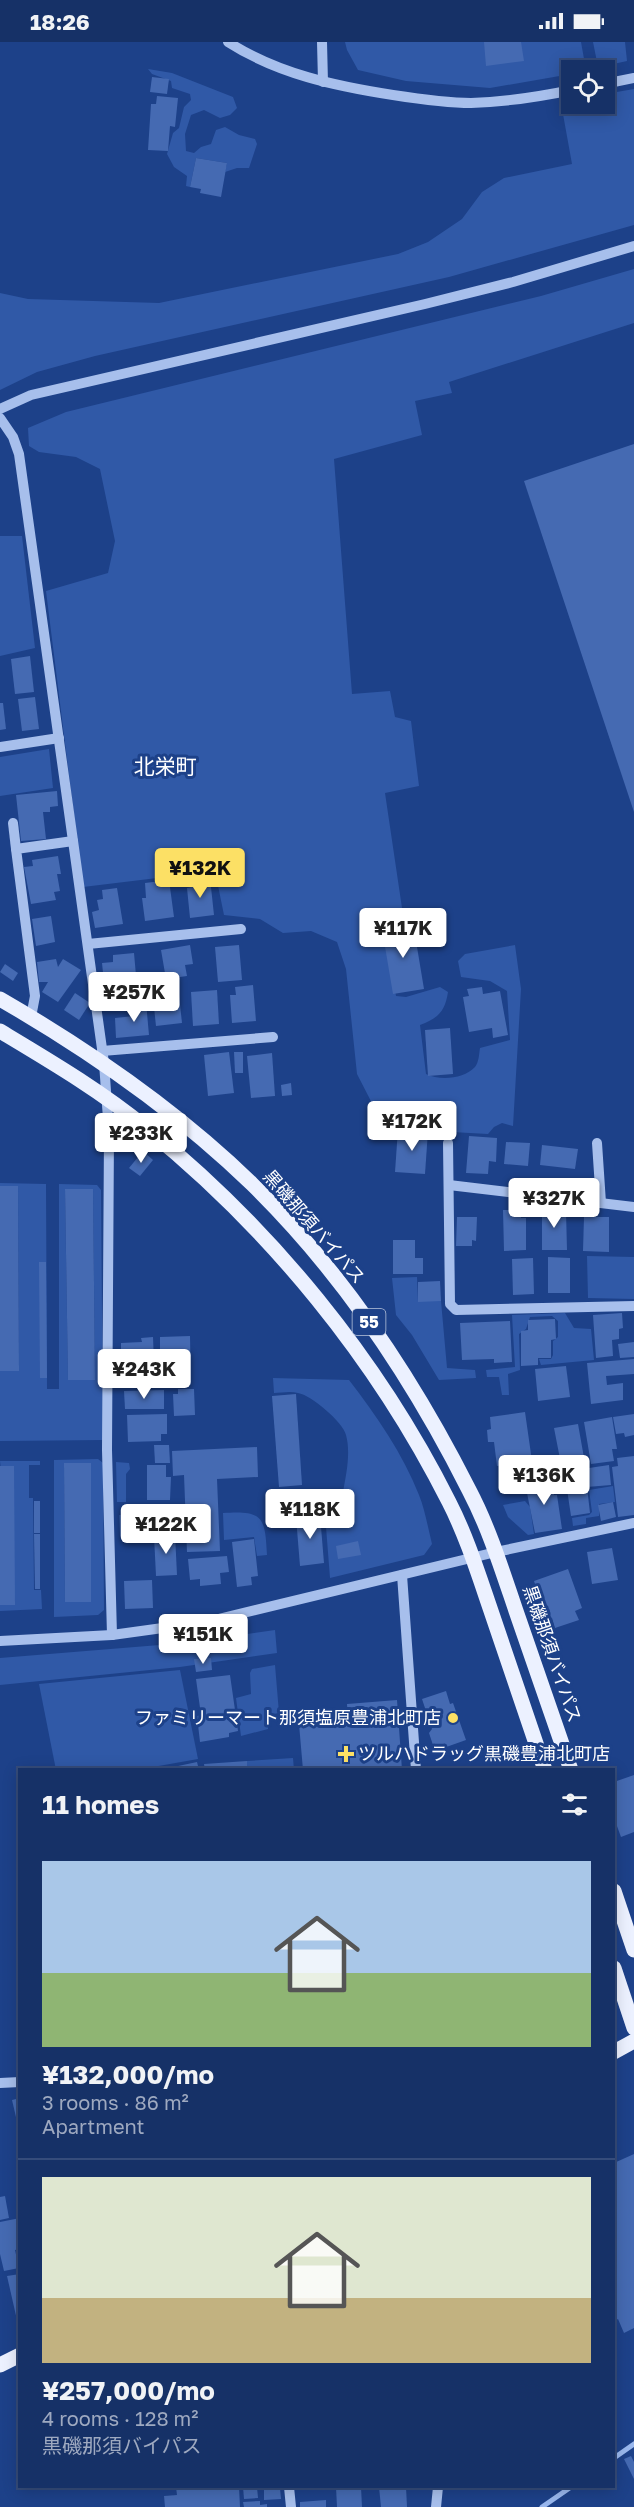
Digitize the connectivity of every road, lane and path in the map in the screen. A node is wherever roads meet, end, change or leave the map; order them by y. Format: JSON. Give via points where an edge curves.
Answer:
{"nodes":[{"id":1,"x":228,"y":42,"type":"edge"},
{"id":2,"x":322,"y":42,"type":"edge"},
{"id":3,"x":634,"y":78,"type":"edge"},
{"id":4,"x":323,"y":82,"type":"junction"},
{"id":5,"x":615,"y":82,"type":"edge"},
{"id":6,"x":561,"y":92,"type":"edge"},
{"id":7,"x":634,"y":246,"type":"edge"},
{"id":8,"x":0,"y":409,"type":"edge"},
{"id":9,"x":0,"y":418,"type":"edge"},
{"id":10,"x":59,"y":738,"type":"junction"},
{"id":11,"x":0,"y":747,"type":"edge"},
{"id":12,"x":13,"y":823,"type":"dead end"},
{"id":13,"x":73,"y":841,"type":"junction"},
{"id":14,"x":16,"y":849,"type":"junction"},
{"id":15,"x":241,"y":929,"type":"dead end"},
{"id":16,"x":87,"y":944,"type":"junction"},
{"id":17,"x":0,"y":999,"type":"edge"},
{"id":18,"x":31,"y":1017,"type":"junction"},
{"id":19,"x":0,"y":1031,"type":"edge"},
{"id":20,"x":273,"y":1037,"type":"dead end"},
{"id":21,"x":103,"y":1057,"type":"junction"},
{"id":22,"x":107,"y":1098,"type":"junction"},
{"id":23,"x":448,"y":1143,"type":"dead end"},
{"id":24,"x":597,"y":1143,"type":"dead end"},
{"id":25,"x":449,"y":1185,"type":"junction"},
{"id":26,"x":601,"y":1203,"type":"junction"},
{"id":27,"x":634,"y":1207,"type":"edge"},
{"id":28,"x":634,"y":1306,"type":"edge"},
{"id":29,"x":634,"y":1523,"type":"edge"},
{"id":30,"x":496,"y":1552,"type":"junction"},
{"id":31,"x":472,"y":1558,"type":"junction"},
{"id":32,"x":402,"y":1575,"type":"junction"},
{"id":33,"x":112,"y":1635,"type":"junction"},
{"id":34,"x":0,"y":1641,"type":"edge"},
{"id":35,"x":416,"y":1768,"type":"edge"},
{"id":36,"x":544,"y":1768,"type":"edge"},
{"id":37,"x":570,"y":1768,"type":"edge"},
{"id":38,"x":615,"y":1894,"type":"edge"},
{"id":39,"x":634,"y":1950,"type":"edge"},
{"id":40,"x":615,"y":1971,"type":"edge"},
{"id":41,"x":634,"y":2028,"type":"edge"},
{"id":42,"x":634,"y":2041,"type":"edge"},
{"id":43,"x":615,"y":2051,"type":"edge"},
{"id":44,"x":18,"y":2082,"type":"edge"},
{"id":45,"x":0,"y":2083,"type":"edge"},
{"id":46,"x":18,"y":2356,"type":"edge"},
{"id":47,"x":0,"y":2366,"type":"edge"},
{"id":48,"x":289,"y":2488,"type":"edge"},
{"id":49,"x":438,"y":2488,"type":"edge"},
{"id":50,"x":291,"y":2507,"type":"edge"},
{"id":51,"x":436,"y":2507,"type":"edge"}],
"edges":[{"from":1,"to":4,"type":"street","via":[[281,69]]},
{"from":2,"to":4,"type":"street"},
{"from":3,"to":5,"type":"street"},
{"from":4,"to":6,"type":"street","via":[[469,103]]},
{"from":7,"to":8,"type":"street","via":[[425,304],[68,385]]},
{"from":9,"to":10,"type":"street","via":[[20,454]]},
{"from":10,"to":11,"type":"street"},
{"from":10,"to":13,"type":"street"},
{"from":12,"to":14,"type":"street"},
{"from":13,"to":14,"type":"street"},
{"from":13,"to":16,"type":"street"},
{"from":14,"to":18,"type":"street","via":[[35,996]]},
{"from":15,"to":16,"type":"street"},
{"from":16,"to":21,"type":"street"},
{"from":17,"to":18,"type":"main road","name":"黒磯那須バイパス","number":"55"},
{"from":18,"to":21,"type":"main road","name":"黒磯那須バイパス","number":"55"},
{"from":19,"to":22,"type":"main road","number":"55"},
{"from":20,"to":21,"type":"street"},
{"from":21,"to":22,"type":"street"},
{"from":21,"to":30,"type":"main road","name":"黒磯那須バイパス","number":"55","via":[[253,1184],[303,1239],[366,1319],[418,1399],[470,1491]]},
{"from":22,"to":31,"type":"main road","number":"55","via":[[224,1198],[346,1334],[392,1402],[450,1503]]},
{"from":22,"to":33,"type":"street","via":[[107,1450]]},
{"from":23,"to":25,"type":"street"},
{"from":24,"to":26,"type":"street"},
{"from":25,"to":26,"type":"street"},
{"from":25,"to":28,"type":"street","via":[[450,1304],[456,1310]]},
{"from":26,"to":27,"type":"street"},
{"from":29,"to":30,"type":"street"},
{"from":30,"to":31,"type":"street"},
{"from":30,"to":37,"type":"main road","name":"黒磯那須バイパス","number":"55"},
{"from":31,"to":32,"type":"street"},
{"from":31,"to":36,"type":"main road","number":"55"},
{"from":32,"to":33,"type":"street","via":[[206,1622]]},
{"from":32,"to":35,"type":"street"},
{"from":33,"to":34,"type":"street"},
{"from":38,"to":39,"type":"main road"},
{"from":40,"to":41,"type":"main road"},
{"from":42,"to":43,"type":"main road"},
{"from":44,"to":45,"type":"street"},
{"from":46,"to":47,"type":"main road"},
{"from":48,"to":50,"type":"street"},
{"from":49,"to":51,"type":"street"}]}
